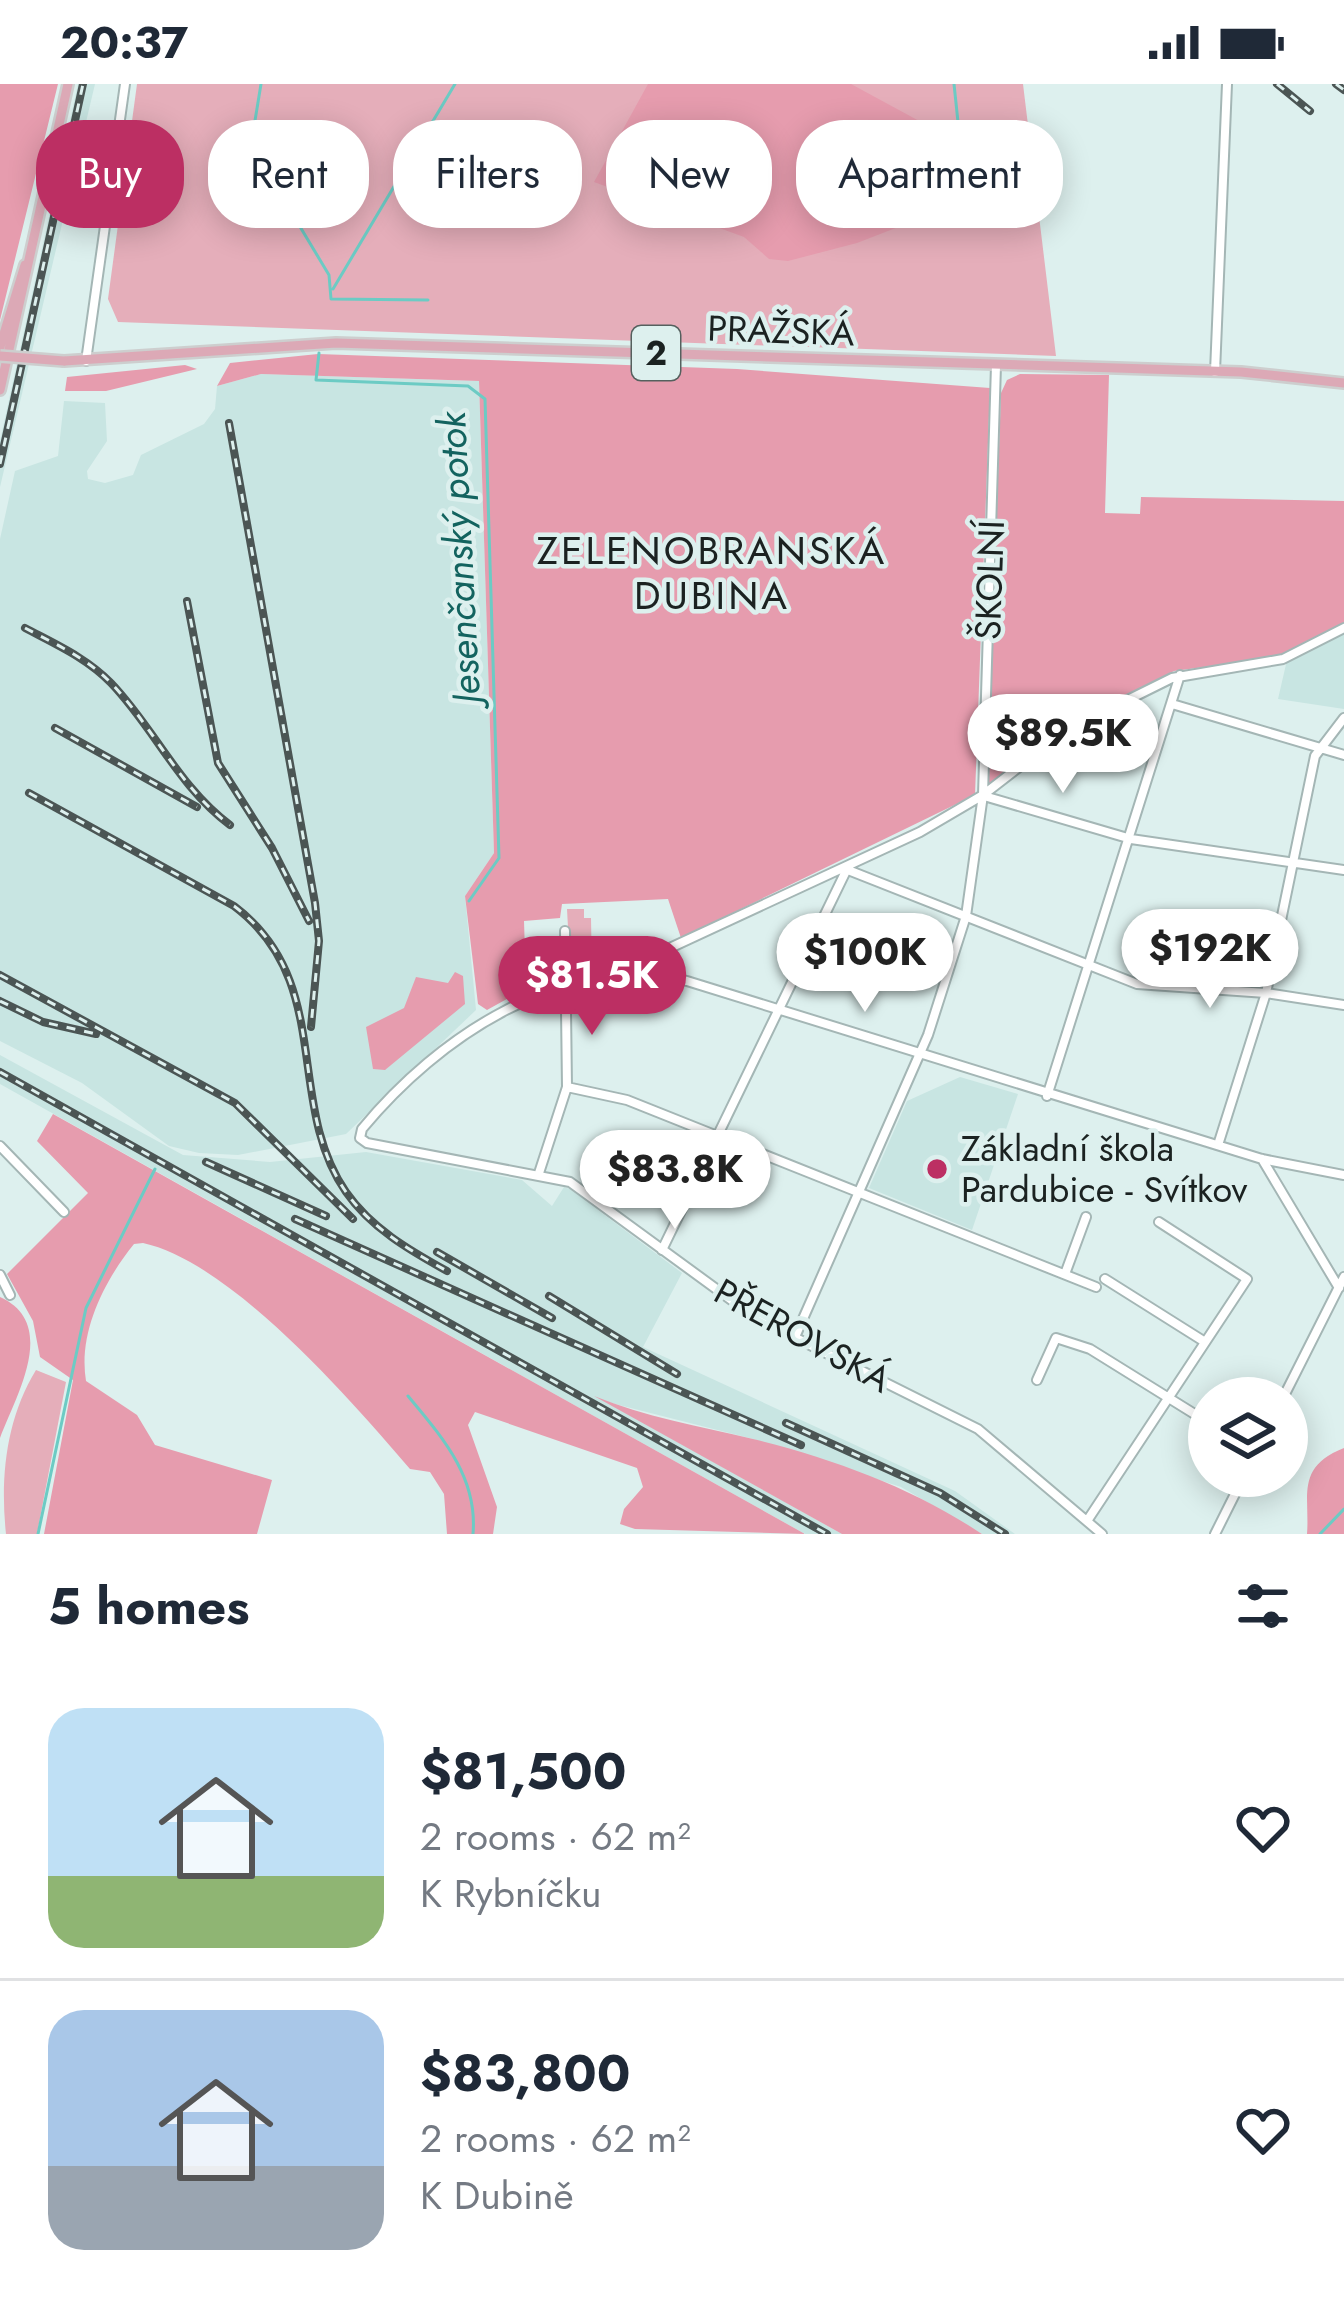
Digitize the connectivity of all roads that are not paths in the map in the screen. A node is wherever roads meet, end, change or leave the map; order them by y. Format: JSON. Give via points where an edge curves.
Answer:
{"nodes":[{"id":1,"x":68,"y":84,"type":"edge"},
{"id":2,"x":125,"y":84,"type":"edge"},
{"id":3,"x":1227,"y":84,"type":"edge"},
{"id":4,"x":60,"y":120,"type":"edge"},
{"id":5,"x":36,"y":227,"type":"edge"},
{"id":6,"x":37,"y":228,"type":"edge"},
{"id":7,"x":0,"y":346,"type":"edge"},
{"id":8,"x":0,"y":356,"type":"edge"},
{"id":9,"x":86,"y":361,"type":"junction"},
{"id":10,"x":996,"y":364,"type":"junction"},
{"id":11,"x":1216,"y":372,"type":"junction"},
{"id":12,"x":1344,"y":383,"type":"edge"},
{"id":13,"x":1,"y":389,"type":"edge"},
{"id":14,"x":1344,"y":628,"type":"edge"},
{"id":15,"x":1180,"y":675,"type":"junction"},
{"id":16,"x":1165,"y":682,"type":"junction"},
{"id":17,"x":1173,"y":699,"type":"junction"},
{"id":18,"x":1344,"y":718,"type":"edge"},
{"id":19,"x":1318,"y":751,"type":"junction"},
{"id":20,"x":1344,"y":755,"type":"edge"},
{"id":21,"x":983,"y":795,"type":"junction"},
{"id":22,"x":1131,"y":839,"type":"junction"},
{"id":23,"x":1294,"y":862,"type":"junction"},
{"id":24,"x":846,"y":870,"type":"junction"},
{"id":25,"x":1344,"y":870,"type":"edge"},
{"id":26,"x":966,"y":916,"type":"junction"},
{"id":27,"x":565,"y":931,"type":"dead end"},
{"id":28,"x":659,"y":953,"type":"junction"},
{"id":29,"x":1090,"y":966,"type":"junction"},
{"id":30,"x":657,"y":976,"type":"junction"},
{"id":31,"x":595,"y":982,"type":"junction"},
{"id":32,"x":565,"y":989,"type":"junction"},
{"id":33,"x":1266,"y":993,"type":"junction"},
{"id":34,"x":1344,"y":1005,"type":"edge"},
{"id":35,"x":779,"y":1009,"type":"junction"},
{"id":36,"x":919,"y":1055,"type":"junction"},
{"id":37,"x":567,"y":1087,"type":"junction"},
{"id":38,"x":1047,"y":1096,"type":"junction"},
{"id":39,"x":718,"y":1136,"type":"junction"},
{"id":40,"x":1218,"y":1145,"type":"junction"},
{"id":41,"x":1,"y":1150,"type":"edge"},
{"id":42,"x":1262,"y":1159,"type":"junction"},
{"id":43,"x":539,"y":1173,"type":"junction"},
{"id":44,"x":1344,"y":1175,"type":"edge"},
{"id":45,"x":860,"y":1192,"type":"junction"},
{"id":46,"x":64,"y":1212,"type":"dead end"},
{"id":47,"x":1086,"y":1217,"type":"dead end"},
{"id":48,"x":1166,"y":1222,"type":"dead end"},
{"id":49,"x":662,"y":1250,"type":"junction"},
{"id":50,"x":0,"y":1274,"type":"edge"},
{"id":51,"x":1065,"y":1274,"type":"junction"},
{"id":52,"x":1344,"y":1277,"type":"edge"},
{"id":53,"x":1105,"y":1279,"type":"dead end"},
{"id":54,"x":1096,"y":1287,"type":"dead end"},
{"id":55,"x":1339,"y":1288,"type":"junction"},
{"id":56,"x":10,"y":1295,"type":"dead end"},
{"id":57,"x":795,"y":1337,"type":"junction"},
{"id":58,"x":1205,"y":1342,"type":"junction"},
{"id":59,"x":1294,"y":1377,"type":"edge"},
{"id":60,"x":1037,"y":1380,"type":"dead end"},
{"id":61,"x":1168,"y":1397,"type":"junction"},
{"id":62,"x":1188,"y":1410,"type":"edge"},
{"id":63,"x":1234,"y":1497,"type":"edge"},
{"id":64,"x":1087,"y":1521,"type":"junction"},
{"id":65,"x":1102,"y":1534,"type":"edge"},
{"id":66,"x":1215,"y":1534,"type":"edge"}],
"edges":[{"from":1,"to":4,"type":"main road"},
{"from":2,"to":9,"type":"street"},
{"from":3,"to":11,"type":"street"},
{"from":5,"to":7,"type":"main road"},
{"from":6,"to":13,"type":"main road"},
{"from":8,"to":9,"type":"main road","name":"PRAŽSKÁ","number":"2","bridge":true},
{"from":9,"to":10,"type":"main road","name":"PRAŽSKÁ","number":"2","via":[[336,343]]},
{"from":10,"to":11,"type":"main road","name":"PRAŽSKÁ","number":"2"},
{"from":10,"to":21,"type":"street","name":"ŠKOLNÍ"},
{"from":11,"to":12,"type":"main road","name":"PRAŽSKÁ","number":"2"},
{"from":14,"to":15,"type":"street","via":[[1283,659]]},
{"from":15,"to":16,"type":"street"},
{"from":15,"to":17,"type":"street"},
{"from":16,"to":17,"type":"street"},
{"from":16,"to":21,"type":"street","via":[[1067,730]]},
{"from":17,"to":19,"type":"street"},
{"from":17,"to":22,"type":"street"},
{"from":18,"to":19,"type":"street"},
{"from":19,"to":20,"type":"street"},
{"from":19,"to":23,"type":"street"},
{"from":21,"to":22,"type":"street"},
{"from":21,"to":24,"type":"street"},
{"from":21,"to":26,"type":"street","name":"ŠKOLNÍ"},
{"from":22,"to":23,"type":"street"},
{"from":22,"to":29,"type":"street"},
{"from":23,"to":25,"type":"street"},
{"from":23,"to":33,"type":"street"},
{"from":24,"to":26,"type":"street"},
{"from":24,"to":28,"type":"street"},
{"from":24,"to":35,"type":"street"},
{"from":26,"to":29,"type":"street"},
{"from":26,"to":36,"type":"street","name":"ŠKOLNÍ"},
{"from":27,"to":32,"type":"street"},
{"from":28,"to":30,"type":"street"},
{"from":28,"to":31,"type":"street","via":[[599,949]]},
{"from":29,"to":33,"type":"street","via":[[1142,985]]},
{"from":29,"to":38,"type":"street"},
{"from":30,"to":31,"type":"street"},
{"from":30,"to":35,"type":"street"},
{"from":31,"to":32,"type":"street"},
{"from":32,"to":37,"type":"street"},
{"from":32,"to":43,"type":"street","name":"PŘEROVSKÁ","via":[[509,1006],[465,1032],[360,1138]]},
{"from":33,"to":34,"type":"street"},
{"from":33,"to":40,"type":"street"},
{"from":35,"to":36,"type":"street"},
{"from":35,"to":39,"type":"street"},
{"from":36,"to":38,"type":"street"},
{"from":36,"to":45,"type":"street","name":"ŠKOLNÍ"},
{"from":37,"to":39,"type":"street","via":[[618,1097]]},
{"from":37,"to":43,"type":"street"},
{"from":38,"to":40,"type":"street"},
{"from":39,"to":45,"type":"street"},
{"from":39,"to":49,"type":"street"},
{"from":40,"to":42,"type":"street"},
{"from":41,"to":46,"type":"street"},
{"from":42,"to":44,"type":"street"},
{"from":42,"to":55,"type":"street"},
{"from":43,"to":49,"type":"street","name":"PŘEROVSKÁ","via":[[578,1186]]},
{"from":45,"to":51,"type":"street"},
{"from":45,"to":57,"type":"street","name":"ŠKOLNÍ"},
{"from":47,"to":51,"type":"street"},
{"from":48,"to":58,"type":"street","via":[[1247,1277]]},
{"from":49,"to":57,"type":"street","name":"PŘEROVSKÁ"},
{"from":50,"to":56,"type":"street"},
{"from":51,"to":54,"type":"street"},
{"from":52,"to":55,"type":"street"},
{"from":53,"to":58,"type":"street"},
{"from":55,"to":59,"type":"street"},
{"from":57,"to":64,"type":"street","name":"PŘEROVSKÁ","via":[[978,1429]]},
{"from":58,"to":61,"type":"street"},
{"from":60,"to":61,"type":"street","via":[[1056,1338],[1090,1349]]},
{"from":61,"to":62,"type":"street"},
{"from":61,"to":64,"type":"street"},
{"from":63,"to":66,"type":"street"},
{"from":64,"to":65,"type":"street","name":"PŘEROVSKÁ"}]}
